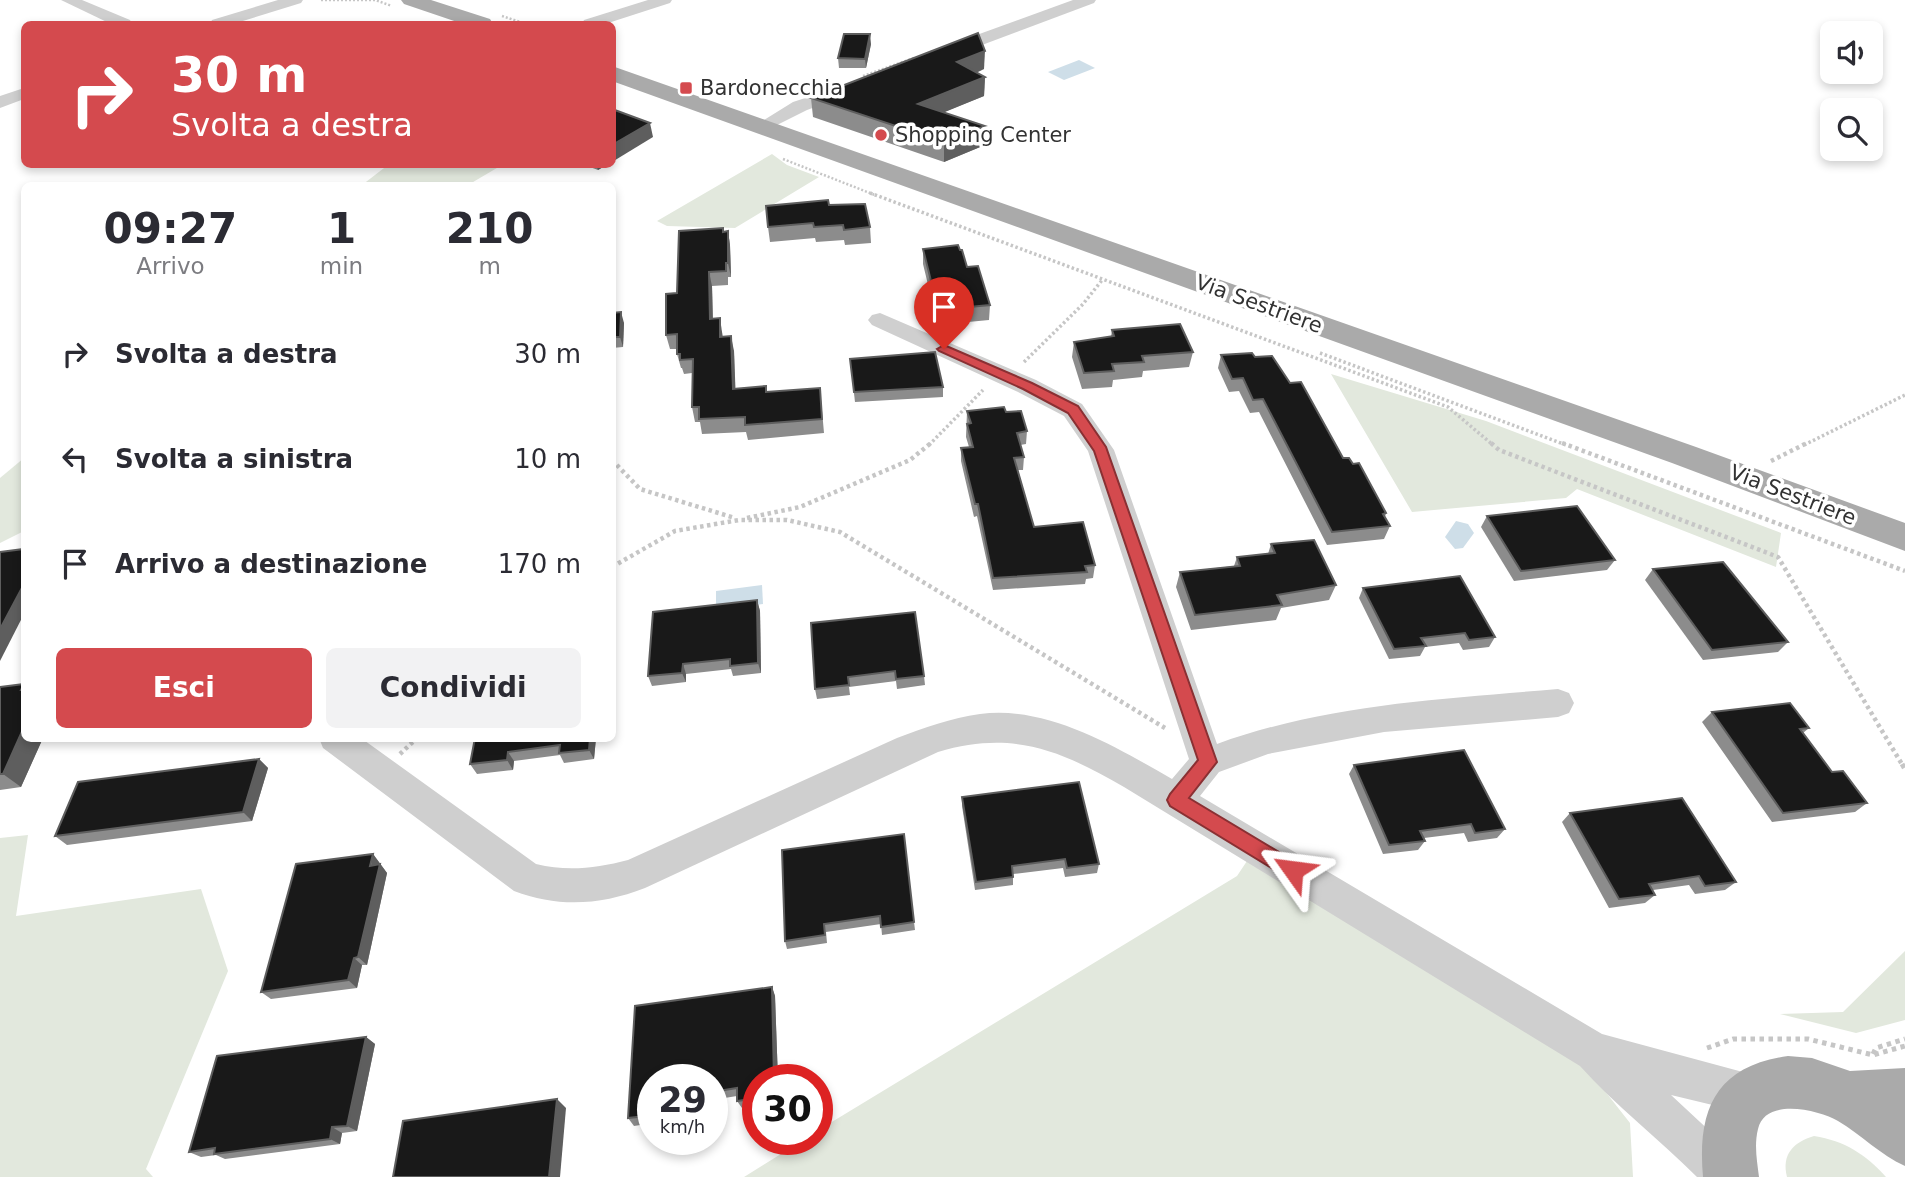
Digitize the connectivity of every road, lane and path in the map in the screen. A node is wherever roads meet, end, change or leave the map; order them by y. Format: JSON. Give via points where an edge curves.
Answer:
{"nodes":[{"id":1,"x":69,"y":0,"type":"edge"},
{"id":2,"x":295,"y":0,"type":"edge"},
{"id":3,"x":320,"y":0,"type":"edge"},
{"id":4,"x":664,"y":0,"type":"edge"},
{"id":5,"x":1088,"y":0,"type":"edge"},
{"id":6,"x":405,"y":4,"type":"edge"},
{"id":7,"x":117,"y":21,"type":"edge"},
{"id":8,"x":228,"y":21,"type":"edge"},
{"id":9,"x":470,"y":21,"type":"edge"},
{"id":10,"x":599,"y":21,"type":"edge"},
{"id":11,"x":930,"y":58,"type":"edge"},
{"id":12,"x":616,"y":74,"type":"edge"},
{"id":13,"x":865,"y":82,"type":"edge"},
{"id":14,"x":21,"y":94,"type":"edge"},
{"id":15,"x":0,"y":102,"type":"edge"},
{"id":16,"x":765,"y":125,"type":"junction"},
{"id":17,"x":788,"y":154,"type":"dead end"},
{"id":18,"x":782,"y":158,"type":"dead end"},
{"id":19,"x":1103,"y":279,"type":"junction"},
{"id":20,"x":880,"y":320,"type":"dead end"},
{"id":21,"x":1008,"y":377,"type":"junction"},
{"id":22,"x":1905,"y":395,"type":"edge"},
{"id":23,"x":616,"y":464,"type":"edge"},
{"id":24,"x":1748,"y":478,"type":"junction"},
{"id":25,"x":739,"y":520,"type":"junction"},
{"id":26,"x":1905,"y":537,"type":"edge"},
{"id":27,"x":616,"y":564,"type":"edge"},
{"id":28,"x":1905,"y":571,"type":"edge"},
{"id":29,"x":1558,"y":703,"type":"dead end"},
{"id":30,"x":1196,"y":729,"type":"junction"},
{"id":31,"x":340,"y":742,"type":"edge"},
{"id":32,"x":1208,"y":762,"type":"junction"},
{"id":33,"x":1905,"y":769,"type":"edge"},
{"id":34,"x":1177,"y":800,"type":"junction"},
{"id":35,"x":1905,"y":1039,"type":"edge"},
{"id":36,"x":1905,"y":1046,"type":"edge"},
{"id":37,"x":1594,"y":1052,"type":"junction"},
{"id":38,"x":1861,"y":1076,"type":"junction"},
{"id":39,"x":1750,"y":1093,"type":"junction"},
{"id":40,"x":1905,"y":1096,"type":"edge"},
{"id":41,"x":1905,"y":1138,"type":"edge"},
{"id":42,"x":1729,"y":1177,"type":"edge"}],
"edges":[{"from":1,"to":7,"type":"street"},
{"from":2,"to":8,"type":"street"},
{"from":3,"to":6,"type":"path"},
{"from":4,"to":10,"type":"street"},
{"from":5,"to":11,"type":"street"},
{"from":6,"to":9,"type":"main road"},
{"from":12,"to":16,"type":"main road","name":"Via Sestriere"},
{"from":13,"to":16,"type":"street","via":[[800,106]]},
{"from":14,"to":15,"type":"street"},
{"from":16,"to":24,"type":"main road","name":"Via Sestriere"},
{"from":17,"to":28,"type":"path","via":[[810,166]]},
{"from":18,"to":19,"type":"path"},
{"from":19,"to":21,"type":"path"},
{"from":19,"to":33,"type":"path","via":[[1448,407],[1499,450],[1778,557]]},
{"from":20,"to":21,"type":"street"},
{"from":21,"to":25,"type":"path","via":[[979,392],[910,460],[800,507]]},
{"from":21,"to":30,"type":"street","via":[[1073,410],[1101,450]]},
{"from":22,"to":24,"type":"path","via":[[1756,468]]},
{"from":23,"to":25,"type":"path","via":[[640,489]]},
{"from":24,"to":26,"type":"main road","name":"Via Sestriere"},
{"from":25,"to":27,"type":"path","via":[[675,531]]},
{"from":25,"to":30,"type":"path","via":[[788,520],[840,532],[1162,727]]},
{"from":29,"to":32,"type":"street","via":[[1384,718],[1267,740]]},
{"from":30,"to":32,"type":"street"},
{"from":31,"to":34,"type":"street","via":[[527,879],[559,888],[596,886],[632,876],[942,736],[972,730],[1003,727],[1063,741],[1106,759]]},
{"from":32,"to":34,"type":"street"},
{"from":34,"to":37,"type":"street"},
{"from":35,"to":38,"type":"path","via":[[1875,1048]]},
{"from":36,"to":38,"type":"path"},
{"from":37,"to":39,"type":"street"},
{"from":37,"to":42,"type":"street"},
{"from":38,"to":39,"type":"main road","via":[[1812,1085],[1768,1085]]},
{"from":38,"to":40,"type":"main road"},
{"from":38,"to":41,"type":"main road","via":[[1889,1123]]},
{"from":39,"to":42,"type":"main road","via":[[1736,1108],[1728,1128]]}]}
